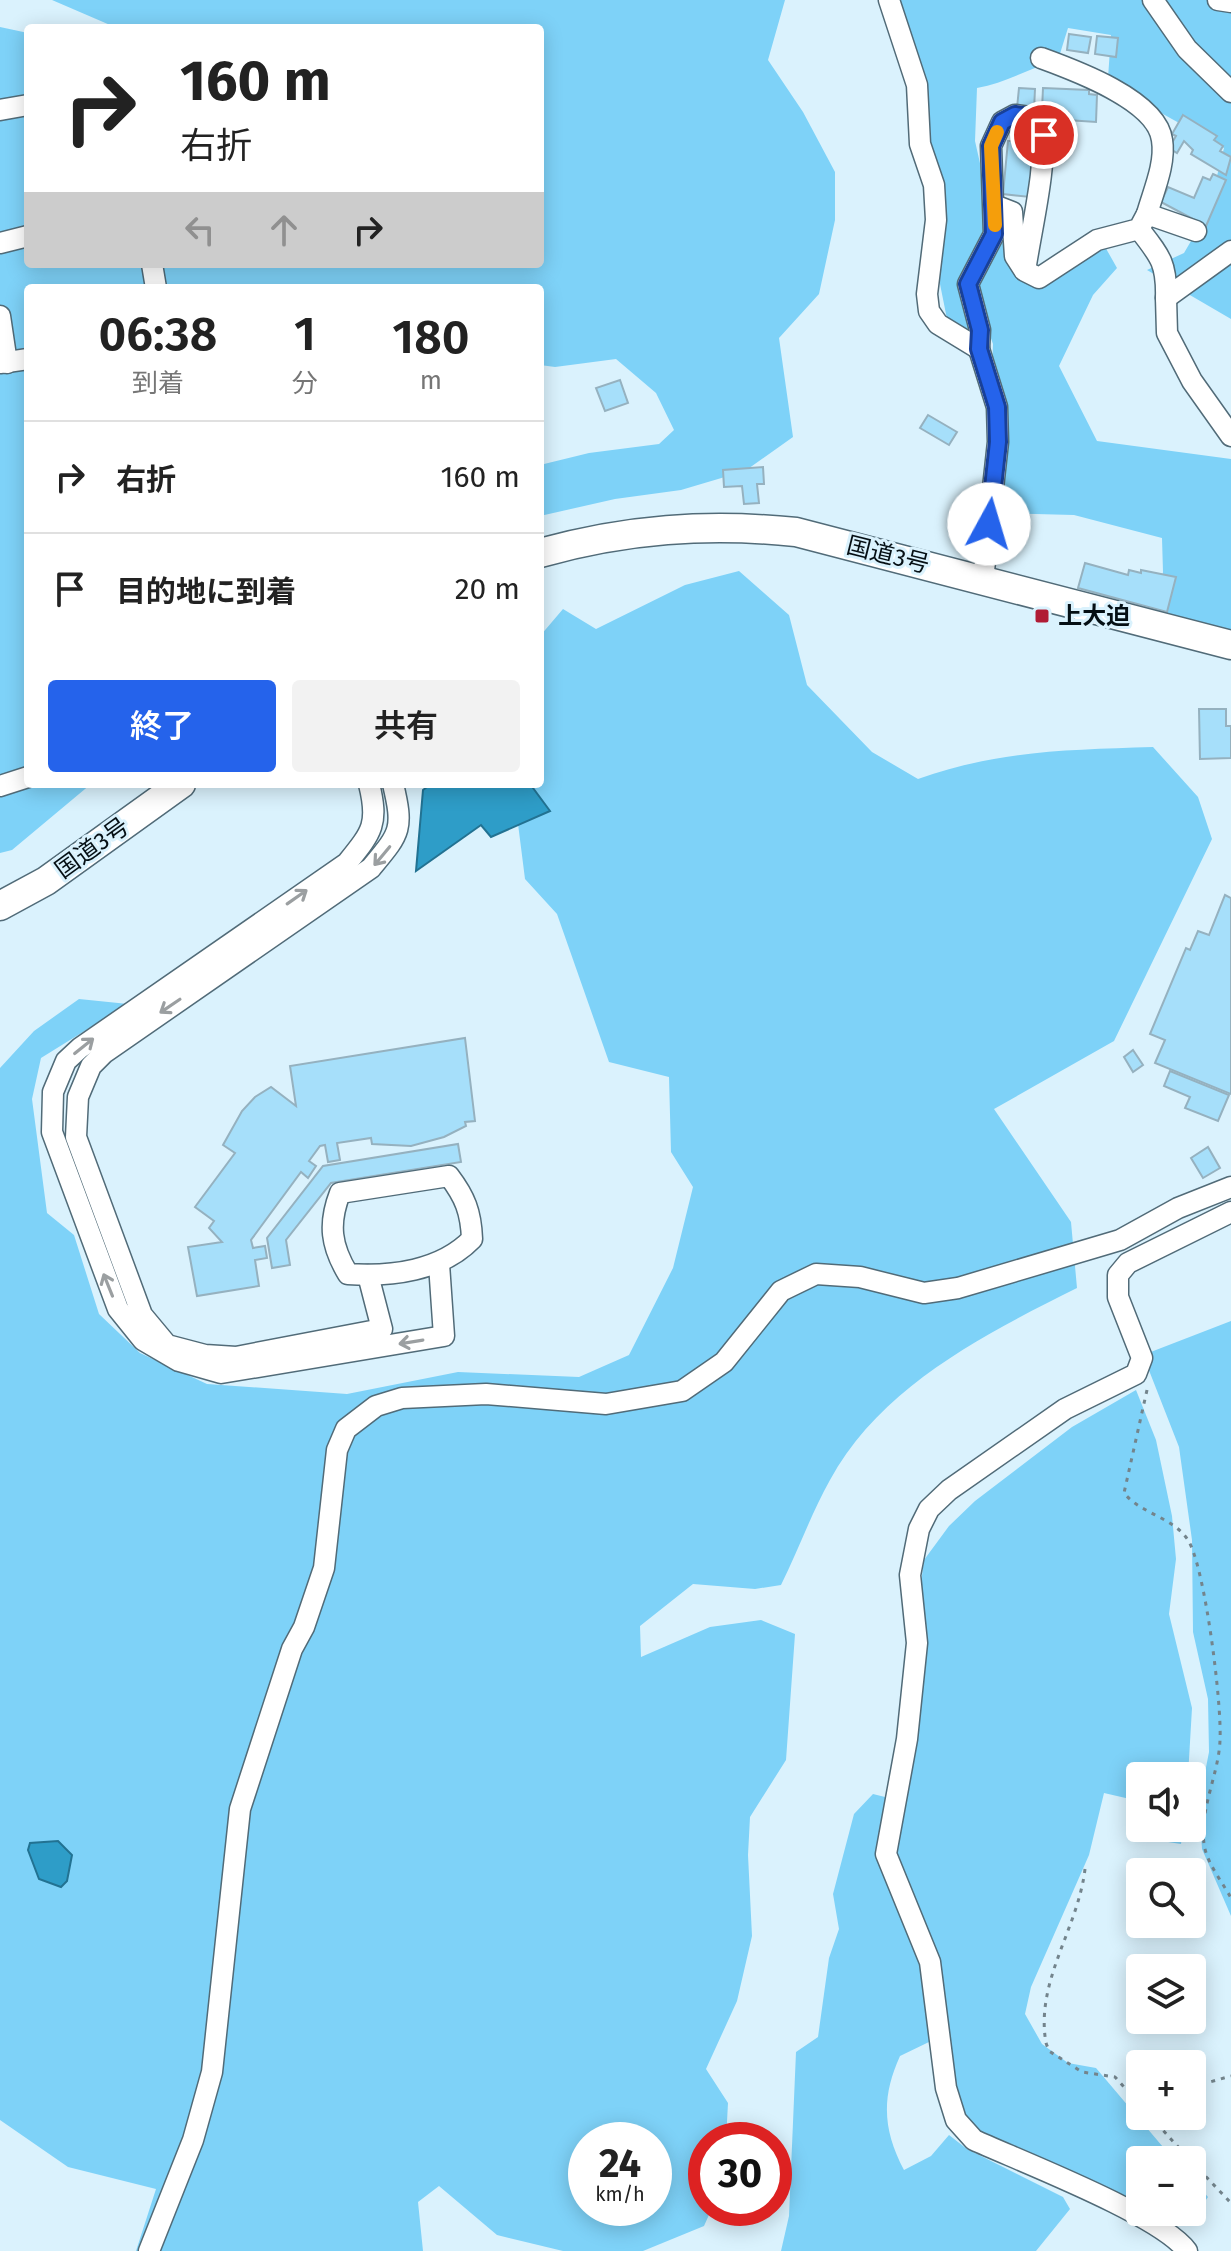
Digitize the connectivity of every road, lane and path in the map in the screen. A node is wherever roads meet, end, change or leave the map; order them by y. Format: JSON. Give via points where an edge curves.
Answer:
{"nodes":[{"id":1,"x":889,"y":0,"type":"edge"},
{"id":2,"x":1153,"y":0,"type":"edge"},
{"id":3,"x":1218,"y":0,"type":"edge"},
{"id":4,"x":1231,"y":2,"type":"edge"},
{"id":5,"x":1041,"y":58,"type":"dead end"},
{"id":6,"x":1231,"y":92,"type":"edge"},
{"id":7,"x":24,"y":106,"type":"edge"},
{"id":8,"x":0,"y":110,"type":"edge"},
{"id":9,"x":994,"y":205,"type":"junction"},
{"id":10,"x":1143,"y":222,"type":"junction"},
{"id":11,"x":1196,"y":231,"type":"dead end"},
{"id":12,"x":24,"y":237,"type":"edge"},
{"id":13,"x":0,"y":243,"type":"edge"},
{"id":14,"x":1231,"y":251,"type":"edge"},
{"id":15,"x":1025,"y":271,"type":"junction"},
{"id":16,"x":1166,"y":298,"type":"junction"},
{"id":17,"x":0,"y":316,"type":"edge"},
{"id":18,"x":979,"y":349,"type":"junction"},
{"id":19,"x":24,"y":360,"type":"edge"},
{"id":20,"x":3,"y":363,"type":"edge"},
{"id":21,"x":1231,"y":436,"type":"edge"},
{"id":22,"x":544,"y":552,"type":"edge"},
{"id":23,"x":983,"y":580,"type":"junction"},
{"id":24,"x":1231,"y":645,"type":"edge"},
{"id":25,"x":24,"y":778,"type":"edge"},
{"id":26,"x":0,"y":786,"type":"edge"},
{"id":27,"x":176,"y":788,"type":"edge"},
{"id":28,"x":370,"y":788,"type":"edge"},
{"id":29,"x":394,"y":788,"type":"edge"},
{"id":30,"x":0,"y":906,"type":"edge"},
{"id":31,"x":1231,"y":1187,"type":"edge"},
{"id":32,"x":1231,"y":1212,"type":"edge"},
{"id":33,"x":439,"y":1264,"type":"junction"},
{"id":34,"x":368,"y":1275,"type":"junction"},
{"id":35,"x":1139,"y":1366,"type":"junction"},
{"id":36,"x":1085,"y":1869,"type":"dead end"},
{"id":37,"x":1231,"y":1898,"type":"edge"},
{"id":38,"x":1231,"y":2076,"type":"edge"},
{"id":39,"x":1206,"y":2083,"type":"edge"},
{"id":40,"x":1126,"y":2089,"type":"edge"},
{"id":41,"x":1163,"y":2130,"type":"edge"},
{"id":42,"x":1177,"y":2146,"type":"edge"},
{"id":43,"x":1206,"y":2177,"type":"edge"},
{"id":44,"x":1231,"y":2203,"type":"edge"},
{"id":45,"x":149,"y":2251,"type":"edge"},
{"id":46,"x":1187,"y":2251,"type":"edge"}],
"edges":[{"from":1,"to":18,"type":"street","via":[[917,85],[920,144],[934,185],[929,311],[938,324]]},
{"from":2,"to":6,"type":"street","via":[[1187,49]]},
{"from":3,"to":4,"type":"street"},
{"from":5,"to":10,"type":"street","via":[[1101,81],[1153,119],[1162,151]]},
{"from":7,"to":8,"type":"street"},
{"from":9,"to":15,"type":"street","via":[[1012,212],[1015,256]]},
{"from":9,"to":15,"type":"street","via":[[991,146],[1002,122],[1015,115],[1043,119],[1038,213]]},
{"from":9,"to":18,"type":"street","via":[[994,234],[968,284],[980,330]]},
{"from":10,"to":11,"type":"street"},
{"from":10,"to":15,"type":"street","via":[[1097,240],[1039,278]]},
{"from":10,"to":16,"type":"street","via":[[1167,271]]},
{"from":12,"to":13,"type":"street"},
{"from":14,"to":16,"type":"street"},
{"from":16,"to":21,"type":"street","via":[[1167,333],[1192,381]]},
{"from":17,"to":20,"type":"street"},
{"from":18,"to":23,"type":"street","via":[[997,407],[998,442]]},
{"from":19,"to":20,"type":"street"},
{"from":22,"to":23,"type":"highway","name":"国道3号","via":[[657,528],[746,527],[796,532]]},
{"from":23,"to":24,"type":"highway","name":"国道3号"},
{"from":25,"to":26,"type":"street"},
{"from":27,"to":30,"type":"highway","name":"国道3号","via":[[59,873]]},
{"from":33,"to":28,"type":"street","one_way":true,"via":[[444,1336],[221,1373],[179,1361],[143,1340],[118,1309],[52,1132],[53,1092],[66,1061],[138,1005],[347,863],[373,832]]},
{"from":29,"to":34,"type":"street","one_way":true,"via":[[397,837],[371,868],[104,1053],[91,1066],[78,1097],[76,1137],[99,1206],[142,1315],[167,1345],[236,1357],[382,1329]]},
{"from":31,"to":45,"type":"street","via":[[1120,1240],[958,1288],[924,1293],[860,1277],[816,1274],[781,1291],[724,1362],[682,1391],[606,1404],[486,1394],[402,1398],[376,1406],[346,1429],[337,1450],[324,1568],[240,1809],[212,2072],[193,2140]]},
{"from":32,"to":35,"type":"street","via":[[1128,1263],[1118,1275],[1118,1297],[1142,1358]]},
{"from":33,"to":34,"type":"street"},
{"from":33,"to":34,"type":"street","via":[[472,1239],[463,1194],[449,1176],[340,1193],[331,1231],[336,1254],[348,1274]]},
{"from":35,"to":37,"type":"path","via":[[1151,1372],[1124,1493],[1133,1505],[1187,1539],[1200,1566],[1220,1740],[1205,1847]]},
{"from":35,"to":46,"type":"street","via":[[1136,1374],[1065,1409],[929,1509],[919,1529],[910,1575],[917,1643],[907,1739],[886,1854],[930,1962],[946,2088],[956,2120],[974,2140],[1125,2210],[1179,2240]]},
{"from":36,"to":40,"type":"path","via":[[1077,1911],[1050,1977],[1046,2043],[1049,2051],[1082,2072],[1115,2077]]},
{"from":38,"to":39,"type":"path"},
{"from":41,"to":42,"type":"path"},
{"from":43,"to":44,"type":"path"}]}
